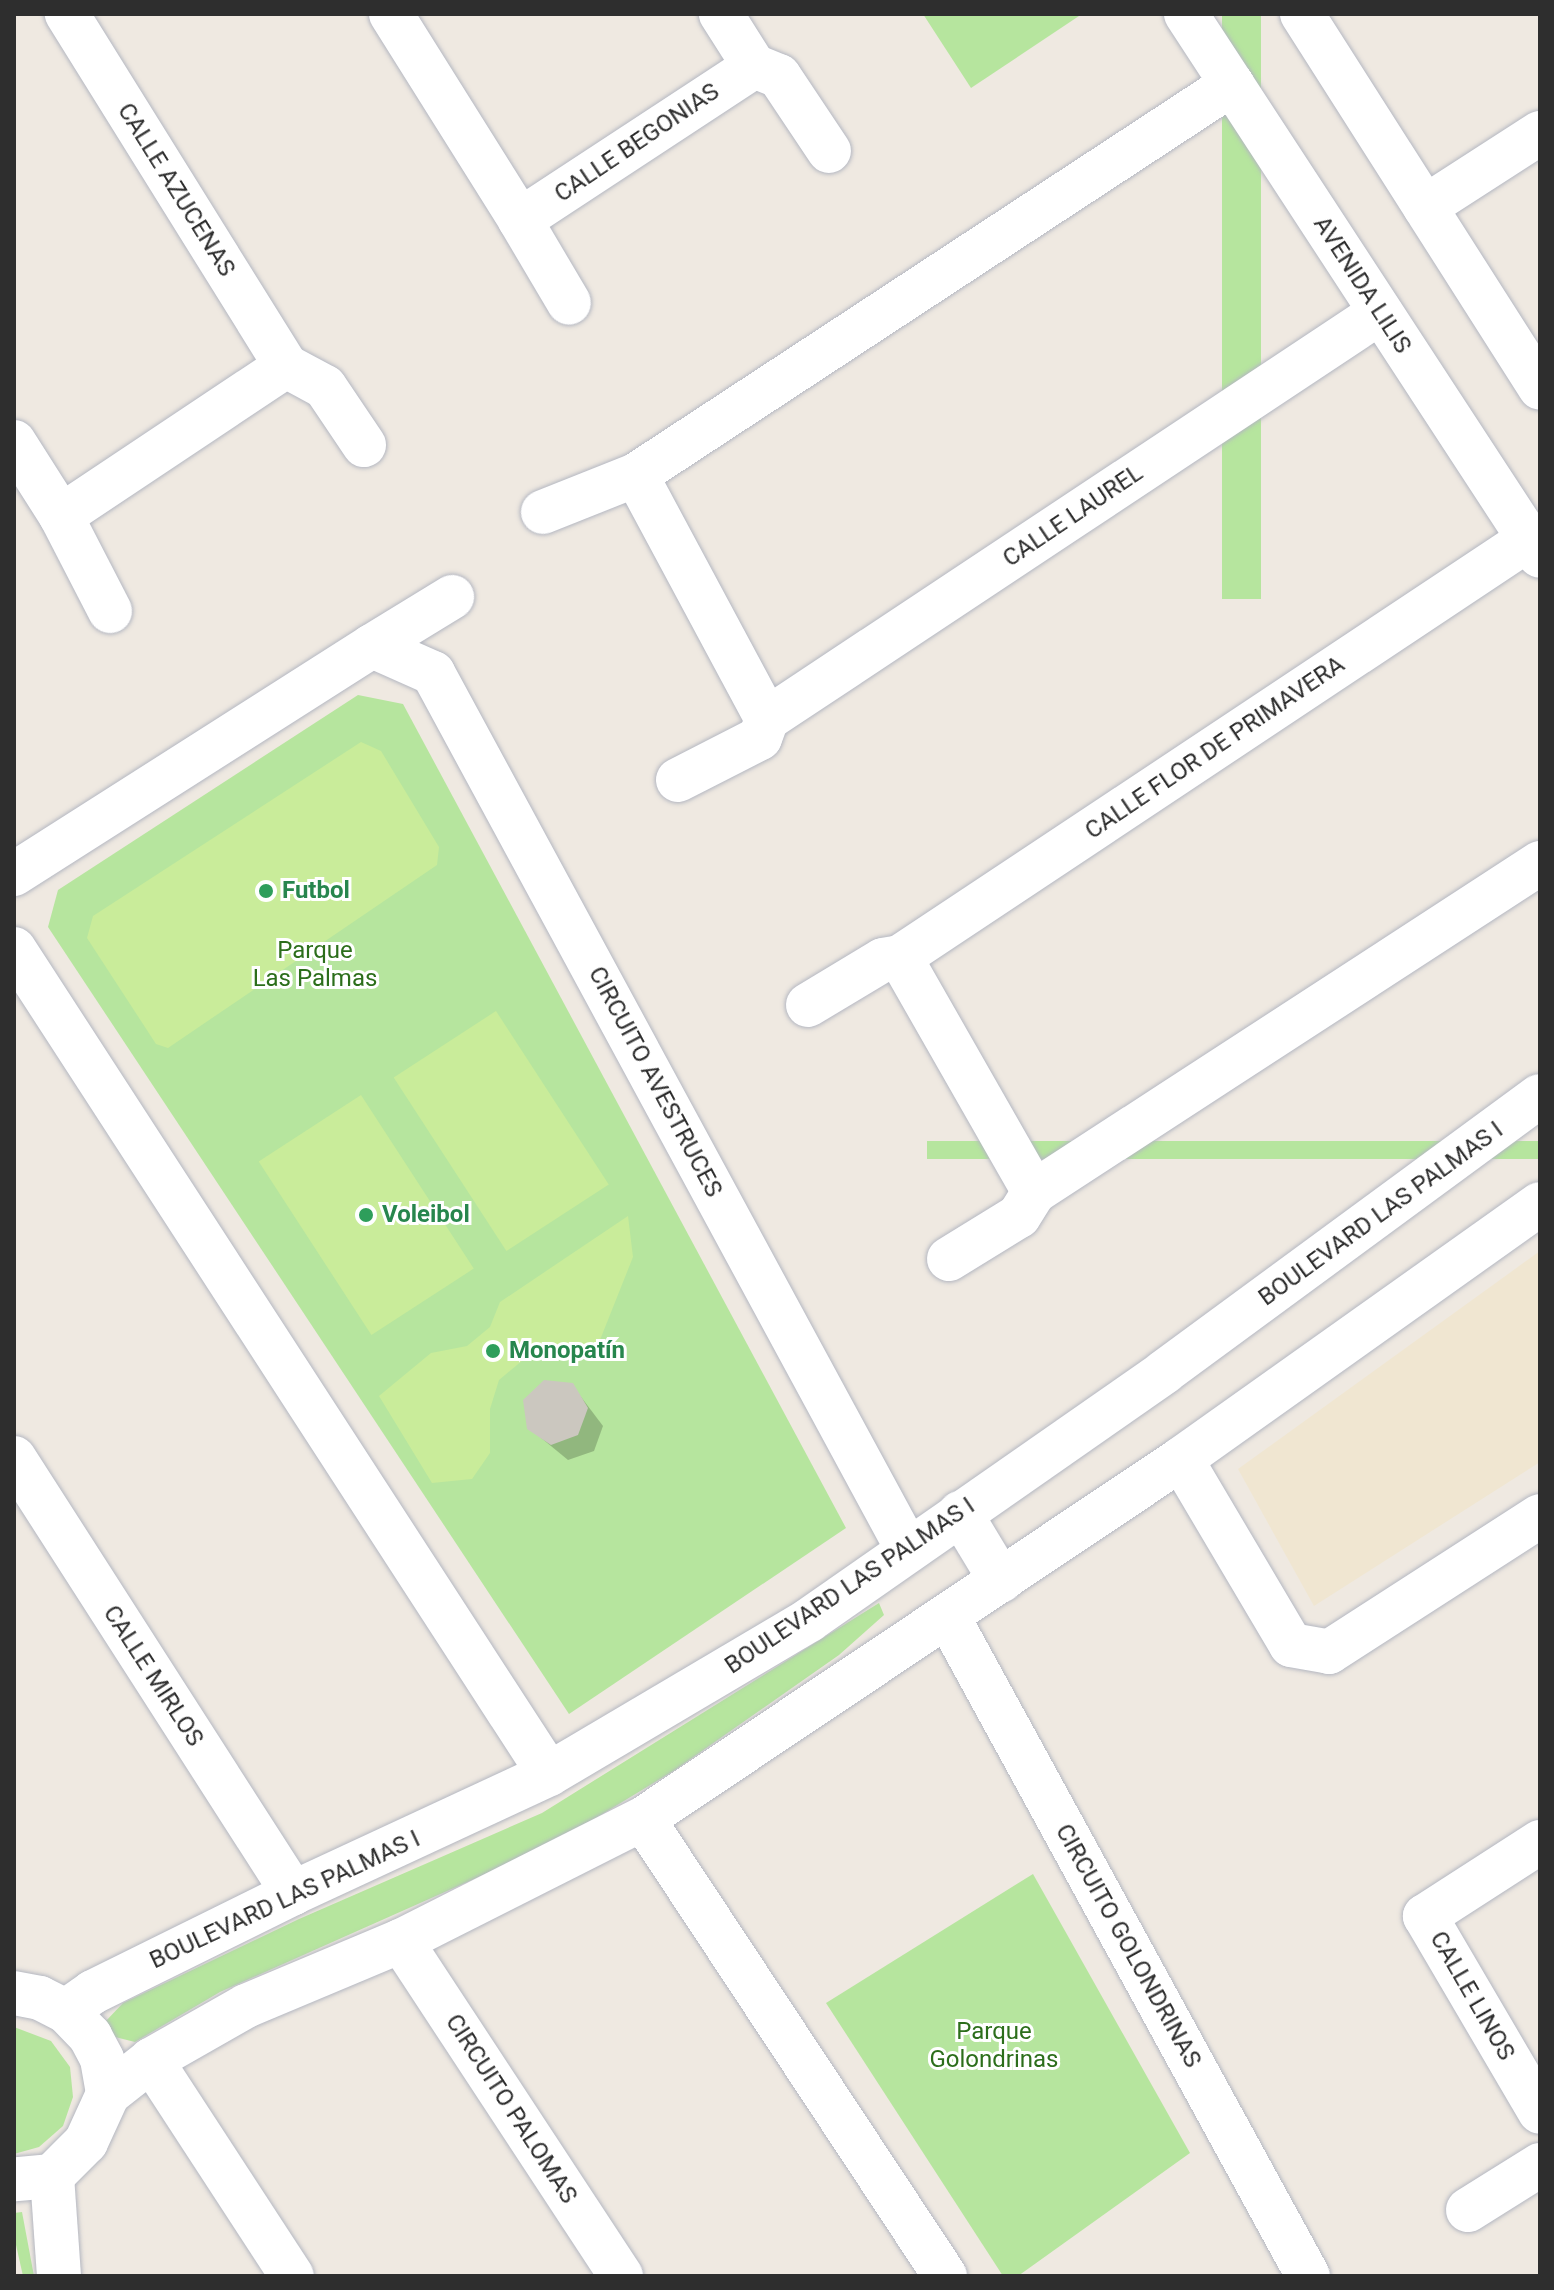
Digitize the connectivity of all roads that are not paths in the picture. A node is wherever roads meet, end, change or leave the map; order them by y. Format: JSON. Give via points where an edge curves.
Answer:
{"nodes":[{"id":1,"x":67,"y":14,"type":"edge"},
{"id":2,"x":391,"y":14,"type":"edge"},
{"id":3,"x":721,"y":14,"type":"edge"},
{"id":4,"x":1186,"y":14,"type":"edge"},
{"id":5,"x":1302,"y":14,"type":"edge"},
{"id":6,"x":754,"y":66,"type":"junction"},
{"id":7,"x":1232,"y":84,"type":"junction"},
{"id":8,"x":1540,"y":133,"type":"edge"},
{"id":9,"x":829,"y":151,"type":"dead end"},
{"id":10,"x":1425,"y":207,"type":"junction"},
{"id":11,"x":520,"y":220,"type":"junction"},
{"id":12,"x":569,"y":303,"type":"dead end"},
{"id":13,"x":1379,"y":313,"type":"junction"},
{"id":14,"x":286,"y":366,"type":"junction"},
{"id":15,"x":1540,"y":388,"type":"edge"},
{"id":16,"x":14,"y":442,"type":"edge"},
{"id":17,"x":364,"y":445,"type":"dead end"},
{"id":18,"x":636,"y":475,"type":"junction"},
{"id":19,"x":543,"y":512,"type":"dead end"},
{"id":20,"x":61,"y":516,"type":"junction"},
{"id":21,"x":1534,"y":548,"type":"edge"},
{"id":22,"x":452,"y":597,"type":"dead end"},
{"id":23,"x":110,"y":611,"type":"dead end"},
{"id":24,"x":372,"y":646,"type":"junction"},
{"id":25,"x":767,"y":719,"type":"junction"},
{"id":26,"x":678,"y":780,"type":"dead end"},
{"id":27,"x":1540,"y":863,"type":"edge"},
{"id":28,"x":14,"y":874,"type":"edge"},
{"id":29,"x":14,"y":949,"type":"edge"},
{"id":30,"x":900,"y":957,"type":"junction"},
{"id":31,"x":808,"y":1005,"type":"dead end"},
{"id":32,"x":1540,"y":1096,"type":"edge"},
{"id":33,"x":1034,"y":1192,"type":"junction"},
{"id":34,"x":1540,"y":1204,"type":"edge"},
{"id":35,"x":949,"y":1259,"type":"dead end"},
{"id":36,"x":14,"y":1458,"type":"edge"},
{"id":37,"x":1181,"y":1459,"type":"junction"},
{"id":38,"x":960,"y":1513,"type":"junction"},
{"id":39,"x":1540,"y":1516,"type":"edge"},
{"id":40,"x":908,"y":1550,"type":"junction"},
{"id":41,"x":1001,"y":1581,"type":"junction"},
{"id":42,"x":948,"y":1617,"type":"junction"},
{"id":43,"x":549,"y":1774,"type":"junction"},
{"id":44,"x":643,"y":1819,"type":"junction"},
{"id":45,"x":1540,"y":1842,"type":"edge"},
{"id":46,"x":293,"y":1893,"type":"junction"},
{"id":47,"x":401,"y":1941,"type":"junction"},
{"id":48,"x":34,"y":1993,"type":"edge"},
{"id":49,"x":151,"y":2060,"type":"junction"},
{"id":50,"x":108,"y":2094,"type":"junction"},
{"id":51,"x":1540,"y":2112,"type":"edge"},
{"id":52,"x":1540,"y":2165,"type":"edge"},
{"id":53,"x":33,"y":2177,"type":"edge"},
{"id":54,"x":1468,"y":2210,"type":"dead end"},
{"id":55,"x":59,"y":2276,"type":"edge"},
{"id":56,"x":292,"y":2276,"type":"edge"},
{"id":57,"x":621,"y":2276,"type":"edge"},
{"id":58,"x":945,"y":2276,"type":"edge"},
{"id":59,"x":1308,"y":2276,"type":"edge"}],
"edges":[{"from":1,"to":14,"type":"street","name":"CALLE AZUCENAS"},
{"from":2,"to":11,"type":"street"},
{"from":3,"to":6,"type":"street"},
{"from":4,"to":7,"type":"street","name":"AVENIDA LILIS"},
{"from":5,"to":10,"type":"street"},
{"from":6,"to":9,"type":"street","via":[[779,76]]},
{"from":6,"to":11,"type":"street","name":"CALLE BEGONIAS"},
{"from":7,"to":13,"type":"street","name":"AVENIDA LILIS"},
{"from":7,"to":18,"type":"street"},
{"from":8,"to":10,"type":"street"},
{"from":10,"to":15,"type":"street"},
{"from":11,"to":12,"type":"street"},
{"from":13,"to":21,"type":"street","name":"AVENIDA LILIS"},
{"from":13,"to":25,"type":"street","name":"CALLE LAUREL"},
{"from":14,"to":17,"type":"street","name":"CALLE AZUCENAS","via":[[325,387]]},
{"from":14,"to":20,"type":"street"},
{"from":16,"to":20,"type":"street"},
{"from":18,"to":19,"type":"street"},
{"from":18,"to":25,"type":"street"},
{"from":20,"to":23,"type":"street"},
{"from":21,"to":30,"type":"street","name":"CALLE FLOR DE PRIMAVERA"},
{"from":22,"to":24,"type":"street"},
{"from":24,"to":28,"type":"street"},
{"from":24,"to":40,"type":"street","name":"CIRCUITO AVESTRUCES","via":[[433,673]]},
{"from":25,"to":26,"type":"street","name":"CALLE LAUREL","via":[[760,738]]},
{"from":27,"to":33,"type":"street"},
{"from":29,"to":43,"type":"street"},
{"from":30,"to":31,"type":"street","name":"CALLE FLOR DE PRIMAVERA","via":[[883,960]]},
{"from":30,"to":33,"type":"street"},
{"from":32,"to":38,"type":"street","name":"BOULEVARD LAS PALMAS I","via":[[1164,1372]]},
{"from":33,"to":35,"type":"street","via":[[1019,1216]]},
{"from":34,"to":37,"type":"street"},
{"from":36,"to":46,"type":"street","name":"CALLE MIRLOS"},
{"from":37,"to":39,"type":"street","via":[[1291,1645],[1329,1652]]},
{"from":37,"to":41,"type":"street"},
{"from":38,"to":40,"type":"street","name":"BOULEVARD LAS PALMAS I"},
{"from":38,"to":41,"type":"street"},
{"from":40,"to":43,"type":"street","name":"BOULEVARD LAS PALMAS I","via":[[809,1620]]},
{"from":41,"to":42,"type":"street"},
{"from":42,"to":44,"type":"street"},
{"from":42,"to":59,"type":"street","name":"CIRCUITO GOLONDRINAS"},
{"from":43,"to":46,"type":"street","name":"BOULEVARD LAS PALMAS I"},
{"from":44,"to":47,"type":"street"},
{"from":44,"to":58,"type":"street"},
{"from":45,"to":51,"type":"street","name":"CALLE LINOS","via":[[1425,1916]]},
{"from":46,"to":48,"type":"street","name":"BOULEVARD LAS PALMAS I","via":[[93,1992]]},
{"from":47,"to":49,"type":"street","via":[[246,2006]]},
{"from":47,"to":57,"type":"street","name":"CIRCUITO PALOMAS"},
{"from":48,"to":50,"type":"street","via":[[90,2036],[102,2059]]},
{"from":49,"to":50,"type":"street"},
{"from":49,"to":56,"type":"street"},
{"from":50,"to":53,"type":"street","via":[[86,2142]]},
{"from":52,"to":54,"type":"street"},
{"from":53,"to":55,"type":"street"}]}
